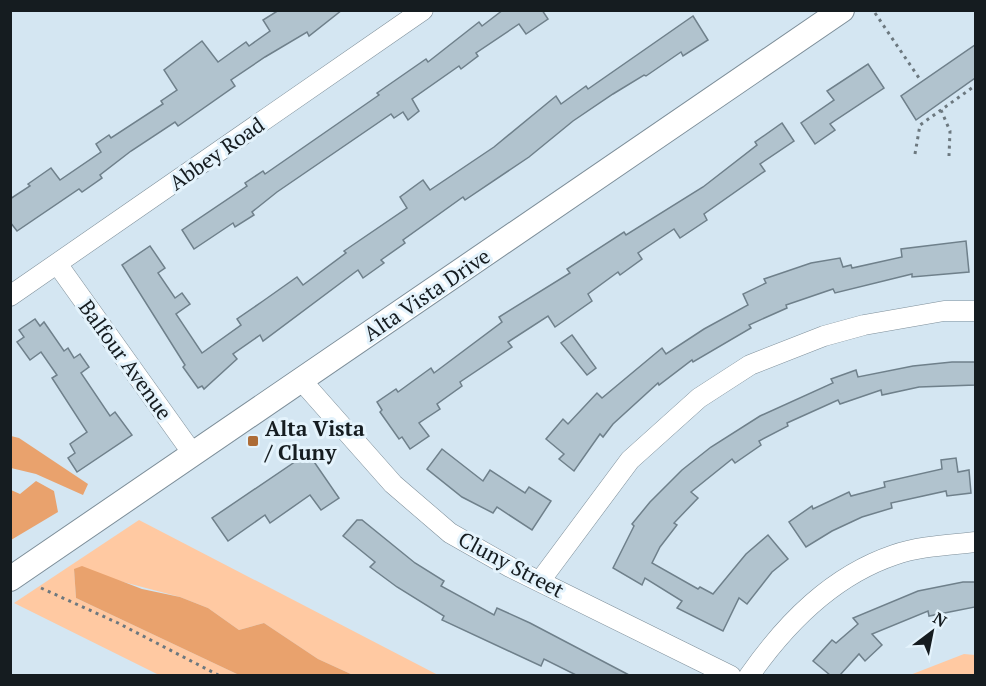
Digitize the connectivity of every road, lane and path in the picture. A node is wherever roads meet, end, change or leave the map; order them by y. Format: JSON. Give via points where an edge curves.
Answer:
{"nodes":[{"id":1,"x":423,"y":10,"type":"edge"},
{"id":2,"x":834,"y":13,"type":"edge"},
{"id":3,"x":875,"y":13,"type":"dead end"},
{"id":4,"x":920,"y":78,"type":"dead end"},
{"id":5,"x":975,"y":85,"type":"edge"},
{"id":6,"x":940,"y":110,"type":"junction"},
{"id":7,"x":915,"y":154,"type":"dead end"},
{"id":8,"x":949,"y":156,"type":"dead end"},
{"id":9,"x":58,"y":265,"type":"junction"},
{"id":10,"x":10,"y":296,"type":"edge"},
{"id":11,"x":975,"y":311,"type":"edge"},
{"id":12,"x":301,"y":380,"type":"junction"},
{"id":13,"x":193,"y":454,"type":"junction"},
{"id":14,"x":975,"y":542,"type":"edge"},
{"id":15,"x":10,"y":579,"type":"edge"},
{"id":16,"x":540,"y":581,"type":"junction"},
{"id":17,"x":41,"y":588,"type":"dead end"},
{"id":18,"x":220,"y":675,"type":"edge"},
{"id":19,"x":731,"y":675,"type":"edge"},
{"id":20,"x":749,"y":675,"type":"edge"}],
"edges":[{"from":1,"to":9,"type":"street","name":"Abbey Road"},
{"from":2,"to":12,"type":"street","name":"Alta Vista Drive"},
{"from":3,"to":4,"type":"path"},
{"from":5,"to":6,"type":"path"},
{"from":6,"to":7,"type":"path","via":[[920,125]]},
{"from":6,"to":8,"type":"path","via":[[950,131]]},
{"from":9,"to":10,"type":"street","name":"Abbey Road"},
{"from":9,"to":13,"type":"street","name":"Balfour Avenue"},
{"from":11,"to":16,"type":"street","via":[[933,312],[864,325],[750,365],[699,398],[630,460]]},
{"from":12,"to":13,"type":"street","name":"Alta Vista Drive"},
{"from":12,"to":16,"type":"street","name":"Cluny Street","via":[[393,484],[450,533]]},
{"from":13,"to":15,"type":"street","name":"Alta Vista Drive"},
{"from":14,"to":20,"type":"street","via":[[895,555],[826,590],[774,640]]},
{"from":16,"to":19,"type":"street","name":"Cluny Street"},
{"from":17,"to":18,"type":"path"}]}
